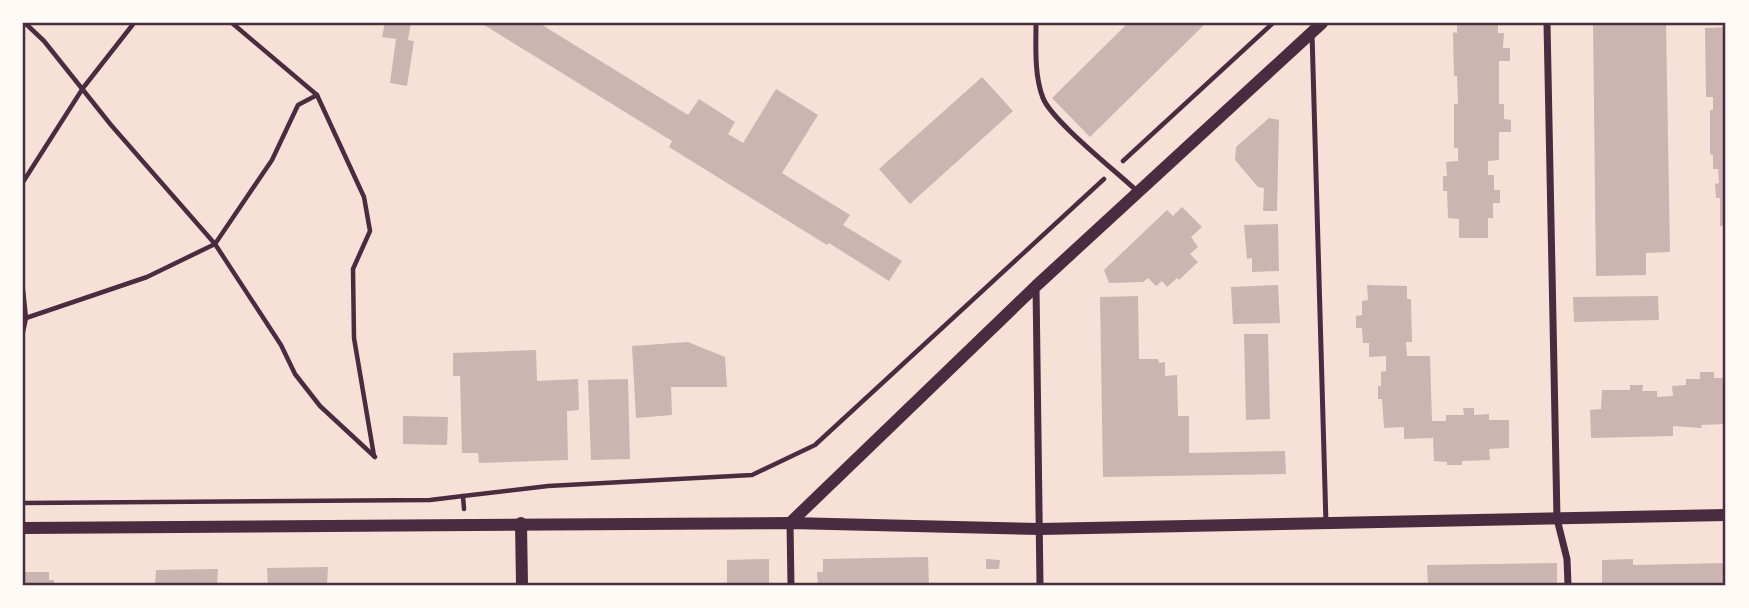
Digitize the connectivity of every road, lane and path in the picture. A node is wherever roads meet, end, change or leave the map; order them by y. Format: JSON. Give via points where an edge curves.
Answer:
{"nodes":[{"id":1,"x":25,"y":23,"type":"edge"},
{"id":2,"x":134,"y":23,"type":"edge"},
{"id":3,"x":232,"y":23,"type":"edge"},
{"id":4,"x":1036,"y":23,"type":"edge"},
{"id":5,"x":1273,"y":23,"type":"edge"},
{"id":6,"x":1322,"y":23,"type":"edge"},
{"id":7,"x":1547,"y":23,"type":"edge"},
{"id":8,"x":1312,"y":32,"type":"junction"},
{"id":9,"x":83,"y":88,"type":"junction"},
{"id":10,"x":317,"y":95,"type":"junction"},
{"id":11,"x":1114,"y":169,"type":"junction"},
{"id":12,"x":23,"y":181,"type":"edge"},
{"id":13,"x":1138,"y":192,"type":"junction"},
{"id":14,"x":215,"y":244,"type":"junction"},
{"id":15,"x":1036,"y":286,"type":"junction"},
{"id":16,"x":23,"y":290,"type":"edge"},
{"id":17,"x":26,"y":318,"type":"junction"},
{"id":18,"x":23,"y":332,"type":"edge"},
{"id":19,"x":463,"y":496,"type":"junction"},
{"id":20,"x":23,"y":503,"type":"edge"},
{"id":21,"x":1726,"y":515,"type":"edge"},
{"id":22,"x":1557,"y":519,"type":"junction"},
{"id":23,"x":521,"y":523,"type":"junction"},
{"id":24,"x":790,"y":523,"type":"junction"},
{"id":25,"x":1326,"y":523,"type":"junction"},
{"id":26,"x":464,"y":524,"type":"junction"},
{"id":27,"x":23,"y":528,"type":"edge"},
{"id":28,"x":1040,"y":529,"type":"junction"},
{"id":29,"x":522,"y":585,"type":"edge"},
{"id":30,"x":791,"y":585,"type":"edge"},
{"id":31,"x":1041,"y":585,"type":"edge"},
{"id":32,"x":1568,"y":585,"type":"edge"}],
"edges":[{"from":1,"to":9,"type":"path"},
{"from":2,"to":9,"type":"path"},
{"from":3,"to":10,"type":"path"},
{"from":4,"to":11,"type":"lane","via":[[1037,73],[1043,98],[1054,115]]},
{"from":5,"to":11,"type":"path"},
{"from":6,"to":8,"type":"street"},
{"from":7,"to":22,"type":"street"},
{"from":8,"to":13,"type":"street"},
{"from":8,"to":25,"type":"lane"},
{"from":9,"to":12,"type":"path"},
{"from":9,"to":14,"type":"path"},
{"from":10,"to":14,"type":"path","via":[[298,105],[272,160]]},
{"from":10,"to":14,"type":"path","via":[[364,197],[370,231],[353,270],[354,338],[374,457],[320,406],[295,374]]},
{"from":11,"to":13,"type":"lane"},
{"from":11,"to":19,"type":"path","via":[[815,445],[752,475],[548,486]]},
{"from":13,"to":15,"type":"street"},
{"from":14,"to":17,"type":"path","via":[[147,277]]},
{"from":15,"to":24,"type":"street"},
{"from":15,"to":28,"type":"street"},
{"from":16,"to":17,"type":"path"},
{"from":17,"to":18,"type":"path"},
{"from":19,"to":20,"type":"path"},
{"from":19,"to":26,"type":"path"},
{"from":21,"to":22,"type":"street"},
{"from":22,"to":25,"type":"street"},
{"from":22,"to":32,"type":"street"},
{"from":23,"to":24,"type":"street"},
{"from":23,"to":26,"type":"street"},
{"from":23,"to":29,"type":"street"},
{"from":24,"to":28,"type":"street"},
{"from":24,"to":30,"type":"street"},
{"from":25,"to":28,"type":"street"},
{"from":26,"to":27,"type":"street"},
{"from":28,"to":31,"type":"street"}]}
